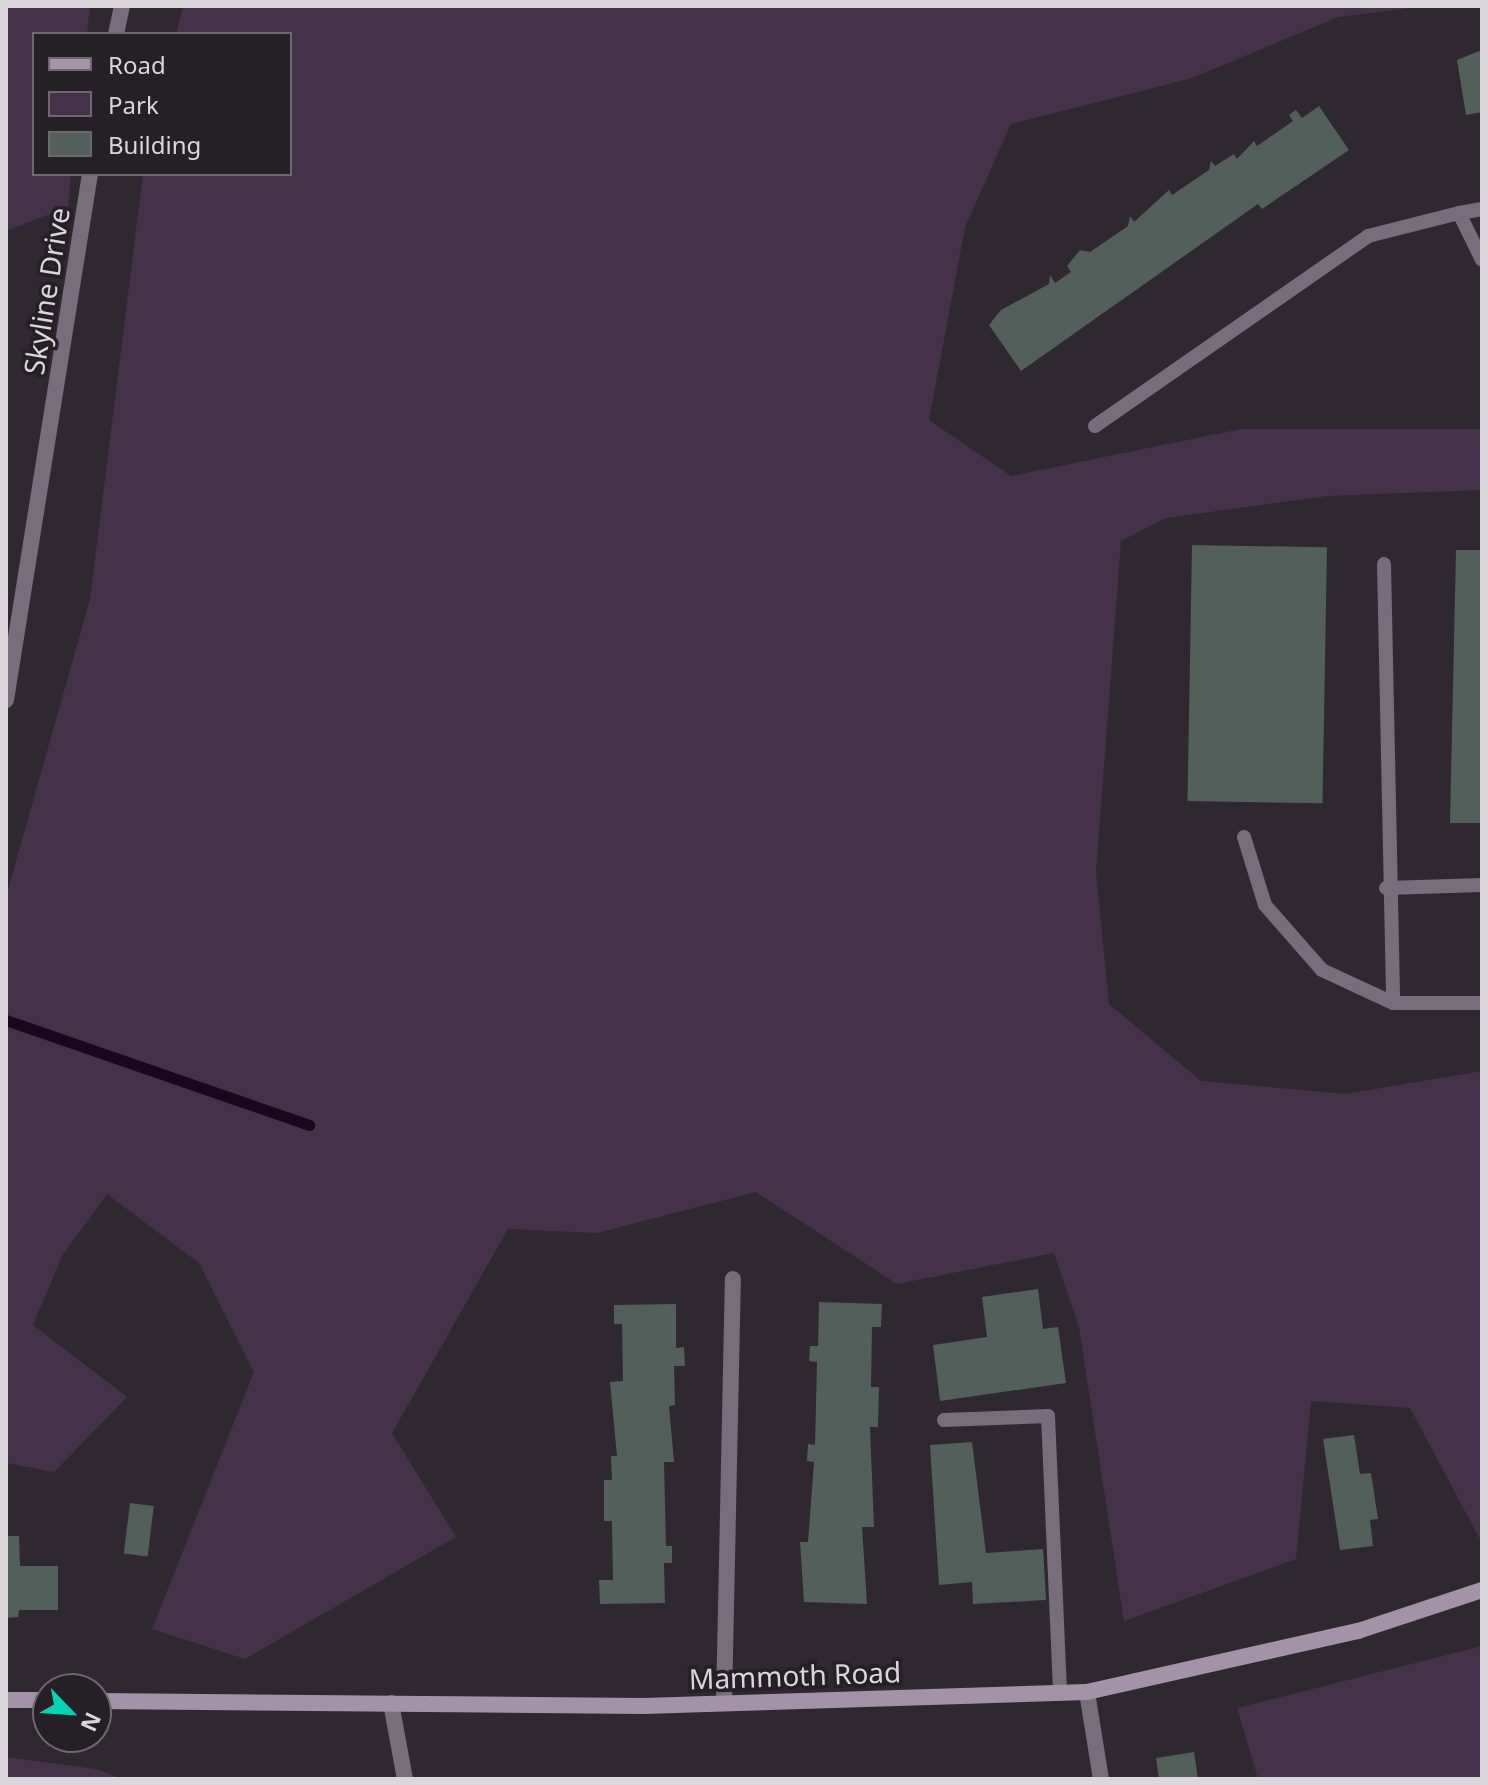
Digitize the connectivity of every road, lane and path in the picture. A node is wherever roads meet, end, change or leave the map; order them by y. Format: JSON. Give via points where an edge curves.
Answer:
{"nodes":[{"id":1,"x":122,"y":6,"type":"edge"},
{"id":2,"x":116,"y":32,"type":"edge"},
{"id":3,"x":90,"y":176,"type":"edge"},
{"id":4,"x":1482,"y":209,"type":"edge"},
{"id":5,"x":1459,"y":213,"type":"junction"},
{"id":6,"x":1482,"y":260,"type":"edge"},
{"id":7,"x":1095,"y":426,"type":"dead end"},
{"id":8,"x":1384,"y":564,"type":"dead end"},
{"id":9,"x":6,"y":608,"type":"edge"},
{"id":10,"x":24,"y":611,"type":"junction"},
{"id":11,"x":6,"y":700,"type":"edge"},
{"id":12,"x":1244,"y":837,"type":"dead end"},
{"id":13,"x":1482,"y":885,"type":"edge"},
{"id":14,"x":1386,"y":888,"type":"junction"},
{"id":15,"x":1393,"y":1003,"type":"junction"},
{"id":16,"x":1482,"y":1003,"type":"edge"},
{"id":17,"x":733,"y":1279,"type":"dead end"},
{"id":18,"x":944,"y":1420,"type":"dead end"},
{"id":19,"x":1482,"y":1590,"type":"edge"},
{"id":20,"x":1087,"y":1692,"type":"junction"},
{"id":21,"x":1060,"y":1693,"type":"junction"},
{"id":22,"x":6,"y":1700,"type":"edge"},
{"id":23,"x":32,"y":1700,"type":"edge"},
{"id":24,"x":112,"y":1701,"type":"edge"},
{"id":25,"x":391,"y":1703,"type":"junction"},
{"id":26,"x":724,"y":1703,"type":"junction"},
{"id":27,"x":405,"y":1779,"type":"edge"},
{"id":28,"x":1101,"y":1779,"type":"edge"}],
"edges":[{"from":1,"to":2,"type":"street"},
{"from":3,"to":10,"type":"street","name":"Skyline Drive"},
{"from":4,"to":5,"type":"lane"},
{"from":5,"to":6,"type":"lane"},
{"from":5,"to":7,"type":"lane","via":[[1368,236]]},
{"from":8,"to":14,"type":"lane"},
{"from":9,"to":10,"type":"lane"},
{"from":10,"to":11,"type":"street","name":"Skyline Drive"},
{"from":12,"to":15,"type":"lane","via":[[1265,905],[1322,970]]},
{"from":13,"to":14,"type":"lane"},
{"from":14,"to":15,"type":"lane"},
{"from":15,"to":16,"type":"lane"},
{"from":17,"to":26,"type":"street"},
{"from":18,"to":21,"type":"lane","via":[[1048,1416]]},
{"from":19,"to":20,"type":"main road","name":"Mammoth Road","via":[[1358,1631]]},
{"from":20,"to":21,"type":"main road","name":"Mammoth Road"},
{"from":20,"to":28,"type":"street"},
{"from":21,"to":26,"type":"main road","name":"Mammoth Road"},
{"from":22,"to":23,"type":"main road"},
{"from":24,"to":25,"type":"main road","name":"Mammoth Road"},
{"from":25,"to":26,"type":"main road","name":"Mammoth Road"},
{"from":25,"to":27,"type":"street"}]}
